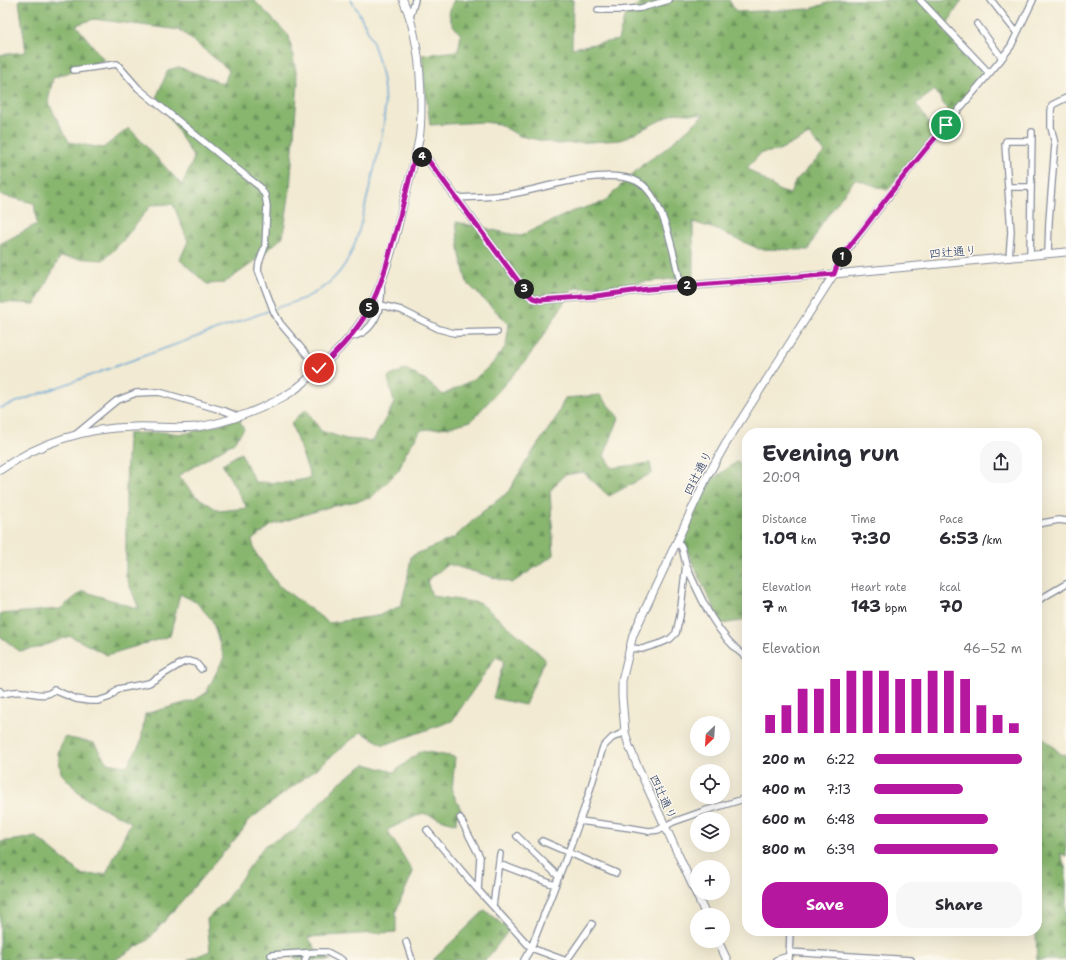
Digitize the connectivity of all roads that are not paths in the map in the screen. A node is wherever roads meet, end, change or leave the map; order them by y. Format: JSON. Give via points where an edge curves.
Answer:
{"nodes":[{"id":1,"x":403,"y":0,"type":"edge"},
{"id":2,"x":415,"y":0,"type":"edge"},
{"id":3,"x":669,"y":0,"type":"edge"},
{"id":4,"x":920,"y":0,"type":"edge"},
{"id":5,"x":991,"y":0,"type":"edge"},
{"id":6,"x":1033,"y":0,"type":"edge"},
{"id":7,"x":598,"y":10,"type":"dead end"},
{"id":8,"x":410,"y":17,"type":"junction"},
{"id":9,"x":977,"y":24,"type":"dead end"},
{"id":10,"x":1017,"y":33,"type":"junction"},
{"id":11,"x":1002,"y":58,"type":"junction"},
{"id":12,"x":74,"y":70,"type":"dead end"},
{"id":13,"x":989,"y":73,"type":"junction"},
{"id":14,"x":1066,"y":98,"type":"edge"},
{"id":15,"x":1032,"y":132,"type":"dead end"},
{"id":16,"x":1031,"y":141,"type":"junction"},
{"id":17,"x":415,"y":155,"type":"junction"},
{"id":18,"x":1008,"y":187,"type":"junction"},
{"id":19,"x":1030,"y":187,"type":"junction"},
{"id":20,"x":457,"y":198,"type":"junction"},
{"id":21,"x":1066,"y":252,"type":"edge"},
{"id":22,"x":1048,"y":253,"type":"junction"},
{"id":23,"x":1030,"y":256,"type":"junction"},
{"id":24,"x":1009,"y":258,"type":"junction"},
{"id":25,"x":834,"y":274,"type":"junction"},
{"id":26,"x":381,"y":282,"type":"junction"},
{"id":27,"x":681,"y":287,"type":"junction"},
{"id":28,"x":381,"y":305,"type":"junction"},
{"id":29,"x":497,"y":332,"type":"dead end"},
{"id":30,"x":350,"y":337,"type":"junction"},
{"id":31,"x":319,"y":368,"type":"junction"},
{"id":32,"x":237,"y":416,"type":"junction"},
{"id":33,"x":75,"y":436,"type":"junction"},
{"id":34,"x":0,"y":470,"type":"edge"},
{"id":35,"x":1066,"y":521,"type":"edge"},
{"id":36,"x":1042,"y":523,"type":"edge"},
{"id":37,"x":677,"y":541,"type":"junction"},
{"id":38,"x":686,"y":564,"type":"junction"},
{"id":39,"x":1066,"y":584,"type":"edge"},
{"id":40,"x":1042,"y":598,"type":"edge"},
{"id":41,"x":629,"y":648,"type":"junction"},
{"id":42,"x":742,"y":654,"type":"edge"},
{"id":43,"x":201,"y":669,"type":"dead end"},
{"id":44,"x":0,"y":691,"type":"edge"},
{"id":45,"x":625,"y":732,"type":"junction"},
{"id":46,"x":742,"y":800,"type":"edge"},
{"id":47,"x":460,"y":818,"type":"dead end"},
{"id":48,"x":580,"y":821,"type":"junction"},
{"id":49,"x":665,"y":826,"type":"junction"},
{"id":50,"x":427,"y":830,"type":"dead end"},
{"id":51,"x":517,"y":836,"type":"dead end"},
{"id":52,"x":542,"y":841,"type":"dead end"},
{"id":53,"x":568,"y":852,"type":"junction"},
{"id":54,"x":500,"y":854,"type":"dead end"},
{"id":55,"x":499,"y":864,"type":"junction"},
{"id":56,"x":616,"y":873,"type":"dead end"},
{"id":57,"x":559,"y":877,"type":"junction"},
{"id":58,"x":555,"y":885,"type":"junction"},
{"id":59,"x":478,"y":890,"type":"junction"},
{"id":60,"x":493,"y":906,"type":"junction"},
{"id":61,"x":703,"y":908,"type":"edge"},
{"id":62,"x":592,"y":924,"type":"dead end"},
{"id":63,"x":790,"y":936,"type":"edge"},
{"id":64,"x":406,"y":942,"type":"dead end"},
{"id":65,"x":531,"y":948,"type":"junction"},
{"id":66,"x":721,"y":948,"type":"edge"},
{"id":67,"x":308,"y":952,"type":"junction"},
{"id":68,"x":271,"y":956,"type":"dead end"},
{"id":69,"x":789,"y":956,"type":"edge"},
{"id":70,"x":877,"y":959,"type":"edge"},
{"id":71,"x":305,"y":960,"type":"edge"},
{"id":72,"x":342,"y":960,"type":"edge"},
{"id":73,"x":412,"y":960,"type":"edge"},
{"id":74,"x":524,"y":960,"type":"edge"},
{"id":75,"x":564,"y":960,"type":"edge"},
{"id":76,"x":567,"y":960,"type":"edge"},
{"id":77,"x":727,"y":960,"type":"edge"},
{"id":78,"x":776,"y":960,"type":"edge"},
{"id":79,"x":911,"y":960,"type":"edge"}],
"edges":[{"from":1,"to":8,"type":"street"},
{"from":2,"to":8,"type":"street"},
{"from":3,"to":7,"type":"street","via":[[641,8]]},
{"from":4,"to":13,"type":"street"},
{"from":5,"to":10,"type":"street"},
{"from":6,"to":10,"type":"street"},
{"from":8,"to":17,"type":"street","via":[[420,62],[421,84],[419,138]]},
{"from":9,"to":11,"type":"street"},
{"from":10,"to":11,"type":"street"},
{"from":11,"to":13,"type":"street"},
{"from":12,"to":31,"type":"street","via":[[117,64],[138,88],[260,187],[268,206],[265,246],[258,270],[280,323]]},
{"from":13,"to":25,"type":"street","via":[[884,202],[839,261]]},
{"from":14,"to":22,"type":"street","via":[[1052,105],[1051,111],[1055,144]]},
{"from":15,"to":16,"type":"street"},
{"from":16,"to":18,"type":"street","via":[[1006,141],[1004,144]]},
{"from":16,"to":19,"type":"street"},
{"from":17,"to":20,"type":"street","via":[[428,160]]},
{"from":17,"to":26,"type":"street"},
{"from":18,"to":19,"type":"street"},
{"from":18,"to":24,"type":"street","via":[[1011,232]]},
{"from":19,"to":23,"type":"street"},
{"from":20,"to":27,"type":"street","via":[[501,260],[533,298],[540,300],[596,296]]},
{"from":20,"to":27,"type":"street","via":[[513,194],[585,178],[626,177],[636,180],[645,186],[656,202],[665,223]]},
{"from":21,"to":22,"type":"street","name":"四辻通り"},
{"from":22,"to":23,"type":"street","name":"四辻通り"},
{"from":23,"to":24,"type":"street","name":"四辻通り"},
{"from":24,"to":25,"type":"street","name":"四辻通り"},
{"from":25,"to":27,"type":"street"},
{"from":25,"to":37,"type":"street","name":"四辻通り","via":[[725,445]]},
{"from":26,"to":28,"type":"street"},
{"from":26,"to":30,"type":"street","via":[[371,305]]},
{"from":28,"to":29,"type":"street","via":[[401,310],[439,329],[454,333]]},
{"from":28,"to":30,"type":"street","via":[[377,318],[358,336]]},
{"from":30,"to":31,"type":"street"},
{"from":31,"to":32,"type":"street","via":[[278,400]]},
{"from":32,"to":33,"type":"street","via":[[197,426],[110,428]]},
{"from":32,"to":33,"type":"street","via":[[159,392],[136,393],[116,401]]},
{"from":33,"to":34,"type":"street","via":[[37,448]]},
{"from":35,"to":36,"type":"street"},
{"from":37,"to":38,"type":"street","via":[[682,548]]},
{"from":37,"to":41,"type":"street","name":"四辻通り"},
{"from":38,"to":41,"type":"street","via":[[676,633],[661,643],[642,649]]},
{"from":38,"to":42,"type":"street","via":[[714,623],[732,646]]},
{"from":39,"to":40,"type":"street"},
{"from":41,"to":45,"type":"street","name":"四辻通り","via":[[622,682]]},
{"from":43,"to":44,"type":"street","via":[[188,661],[149,683],[118,689],[110,697],[98,701],[76,699],[54,690],[43,695],[21,691],[2,694]]},
{"from":45,"to":48,"type":"street","via":[[612,738],[603,747]]},
{"from":45,"to":49,"type":"street","name":"四辻通り"},
{"from":46,"to":49,"type":"street"},
{"from":47,"to":59,"type":"street","via":[[480,857]]},
{"from":48,"to":49,"type":"street","via":[[649,831]]},
{"from":48,"to":53,"type":"street"},
{"from":49,"to":61,"type":"street","name":"四辻通り"},
{"from":50,"to":59,"type":"street"},
{"from":51,"to":57,"type":"street"},
{"from":52,"to":53,"type":"street"},
{"from":53,"to":56,"type":"street"},
{"from":53,"to":57,"type":"street"},
{"from":54,"to":55,"type":"street"},
{"from":55,"to":58,"type":"street"},
{"from":55,"to":60,"type":"street"},
{"from":57,"to":58,"type":"street"},
{"from":58,"to":65,"type":"street"},
{"from":59,"to":60,"type":"street"},
{"from":60,"to":65,"type":"street"},
{"from":62,"to":76,"type":"street"},
{"from":63,"to":69,"type":"street"},
{"from":64,"to":73,"type":"street"},
{"from":65,"to":74,"type":"street"},
{"from":65,"to":75,"type":"street"},
{"from":66,"to":77,"type":"street"},
{"from":67,"to":68,"type":"street"},
{"from":67,"to":71,"type":"street"},
{"from":67,"to":72,"type":"street","via":[[327,952]]},
{"from":69,"to":70,"type":"street"},
{"from":69,"to":78,"type":"street"},
{"from":70,"to":79,"type":"street"}]}
